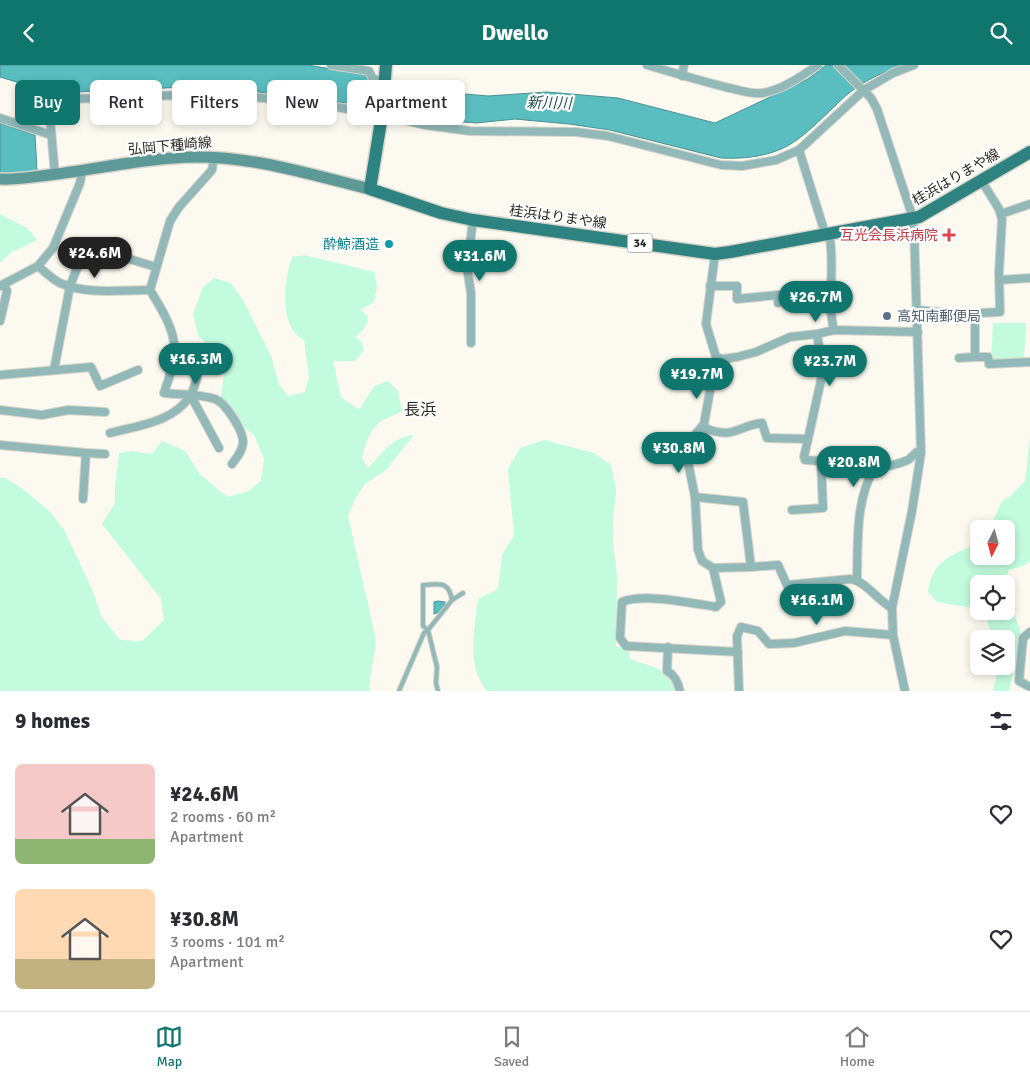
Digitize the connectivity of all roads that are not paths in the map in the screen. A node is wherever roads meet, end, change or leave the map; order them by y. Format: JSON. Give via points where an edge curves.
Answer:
{"nodes":[{"id":1,"x":331,"y":65,"type":"edge"},
{"id":2,"x":386,"y":65,"type":"edge"},
{"id":3,"x":647,"y":65,"type":"edge"},
{"id":4,"x":684,"y":65,"type":"edge"},
{"id":5,"x":818,"y":65,"type":"edge"},
{"id":6,"x":838,"y":65,"type":"edge"},
{"id":7,"x":914,"y":65,"type":"edge"},
{"id":8,"x":682,"y":76,"type":"junction"},
{"id":9,"x":375,"y":80,"type":"edge"},
{"id":10,"x":385,"y":80,"type":"edge"},
{"id":11,"x":862,"y":89,"type":"junction"},
{"id":12,"x":347,"y":108,"type":"edge"},
{"id":13,"x":0,"y":118,"type":"edge"},
{"id":14,"x":380,"y":125,"type":"edge"},
{"id":15,"x":425,"y":125,"type":"edge"},
{"id":16,"x":51,"y":135,"type":"junction"},
{"id":17,"x":799,"y":150,"type":"junction"},
{"id":18,"x":1030,"y":151,"type":"edge"},
{"id":19,"x":214,"y":156,"type":"junction"},
{"id":20,"x":82,"y":171,"type":"junction"},
{"id":21,"x":55,"y":175,"type":"junction"},
{"id":22,"x":0,"y":179,"type":"edge"},
{"id":23,"x":981,"y":180,"type":"junction"},
{"id":24,"x":370,"y":189,"type":"junction"},
{"id":25,"x":1030,"y":204,"type":"edge"},
{"id":26,"x":1001,"y":213,"type":"junction"},
{"id":27,"x":913,"y":218,"type":"junction"},
{"id":28,"x":473,"y":220,"type":"junction"},
{"id":29,"x":829,"y":233,"type":"junction"},
{"id":30,"x":715,"y":254,"type":"junction"},
{"id":31,"x":38,"y":266,"type":"junction"},
{"id":32,"x":156,"y":267,"type":"junction"},
{"id":33,"x":1030,"y":278,"type":"edge"},
{"id":34,"x":1000,"y":280,"type":"junction"},
{"id":35,"x":2,"y":285,"type":"edge"},
{"id":36,"x":70,"y":286,"type":"junction"},
{"id":37,"x":710,"y":286,"type":"junction"},
{"id":38,"x":150,"y":290,"type":"junction"},
{"id":39,"x":778,"y":303,"type":"dead end"},
{"id":40,"x":917,"y":311,"type":"junction"},
{"id":41,"x":975,"y":313,"type":"junction"},
{"id":42,"x":0,"y":321,"type":"edge"},
{"id":43,"x":834,"y":330,"type":"junction"},
{"id":44,"x":918,"y":332,"type":"junction"},
{"id":45,"x":816,"y":334,"type":"junction"},
{"id":46,"x":471,"y":343,"type":"dead end"},
{"id":47,"x":200,"y":350,"type":"dead end"},
{"id":48,"x":716,"y":357,"type":"junction"},
{"id":49,"x":975,"y":357,"type":"junction"},
{"id":50,"x":959,"y":358,"type":"dead end"},
{"id":51,"x":1030,"y":362,"type":"edge"},
{"id":52,"x":54,"y":370,"type":"junction"},
{"id":53,"x":138,"y":370,"type":"dead end"},
{"id":54,"x":0,"y":375,"type":"edge"},
{"id":55,"x":191,"y":396,"type":"junction"},
{"id":56,"x":0,"y":410,"type":"edge"},
{"id":57,"x":105,"y":413,"type":"dead end"},
{"id":58,"x":704,"y":424,"type":"junction"},
{"id":59,"x":110,"y":433,"type":"dead end"},
{"id":60,"x":808,"y":439,"type":"junction"},
{"id":61,"x":0,"y":445,"type":"edge"},
{"id":62,"x":219,"y":448,"type":"dead end"},
{"id":63,"x":86,"y":453,"type":"junction"},
{"id":64,"x":921,"y":453,"type":"junction"},
{"id":65,"x":105,"y":454,"type":"dead end"},
{"id":66,"x":821,"y":461,"type":"junction"},
{"id":67,"x":232,"y":464,"type":"dead end"},
{"id":68,"x":875,"y":467,"type":"junction"},
{"id":69,"x":695,"y":497,"type":"junction"},
{"id":70,"x":83,"y":499,"type":"dead end"},
{"id":71,"x":792,"y":510,"type":"dead end"},
{"id":72,"x":751,"y":567,"type":"junction"},
{"id":73,"x":713,"y":568,"type":"junction"},
{"id":74,"x":857,"y":580,"type":"junction"},
{"id":75,"x":463,"y":593,"type":"dead end"},
{"id":76,"x":452,"y":600,"type":"junction"},
{"id":77,"x":892,"y":608,"type":"junction"},
{"id":78,"x":428,"y":630,"type":"junction"},
{"id":79,"x":1030,"y":632,"type":"edge"},
{"id":80,"x":893,"y":635,"type":"junction"},
{"id":81,"x":668,"y":647,"type":"junction"},
{"id":82,"x":738,"y":652,"type":"junction"},
{"id":83,"x":1030,"y":687,"type":"edge"},
{"id":84,"x":399,"y":691,"type":"edge"},
{"id":85,"x":438,"y":691,"type":"edge"},
{"id":86,"x":680,"y":691,"type":"edge"},
{"id":87,"x":739,"y":691,"type":"edge"},
{"id":88,"x":905,"y":691,"type":"edge"}],
"edges":[{"from":1,"to":9,"type":"street","via":[[369,71]]},
{"from":2,"to":10,"type":"main road"},
{"from":3,"to":8,"type":"street"},
{"from":4,"to":8,"type":"street"},
{"from":5,"to":8,"type":"street","via":[[791,82],[764,93]]},
{"from":6,"to":11,"type":"street"},
{"from":7,"to":11,"type":"street"},
{"from":11,"to":17,"type":"street"},
{"from":11,"to":27,"type":"street","via":[[871,98],[882,121]]},
{"from":12,"to":16,"type":"street","via":[[221,93],[56,99],[48,107]]},
{"from":13,"to":16,"type":"street"},
{"from":14,"to":24,"type":"main road"},
{"from":15,"to":17,"type":"street","via":[[470,131],[576,132],[608,136],[722,165],[763,163]]},
{"from":16,"to":21,"type":"street"},
{"from":17,"to":29,"type":"street","via":[[824,230]]},
{"from":18,"to":23,"type":"main road","name":"桂浜はりまや線","number":"34"},
{"from":19,"to":20,"type":"main road","name":"弘岡下種崎線","via":[[173,157]]},
{"from":19,"to":24,"type":"main road","name":"弘岡下種崎線","via":[[259,162]]},
{"from":19,"to":32,"type":"street","via":[[212,170],[170,221]]},
{"from":20,"to":21,"type":"main road","name":"弘岡下種崎線"},
{"from":20,"to":31,"type":"street","via":[[53,248]]},
{"from":21,"to":22,"type":"main road","name":"弘岡下種崎線"},
{"from":23,"to":26,"type":"street"},
{"from":23,"to":27,"type":"main road","name":"桂浜はりまや線","number":"34","via":[[922,216]]},
{"from":24,"to":28,"type":"main road","name":"桂浜はりまや線","number":"34","via":[[441,213]]},
{"from":25,"to":26,"type":"street"},
{"from":26,"to":34,"type":"street"},
{"from":27,"to":29,"type":"main road","name":"桂浜はりまや線","number":"34"},
{"from":27,"to":40,"type":"street"},
{"from":28,"to":30,"type":"main road","name":"桂浜はりまや線","number":"34"},
{"from":28,"to":46,"type":"street","via":[[467,268]]},
{"from":29,"to":30,"type":"main road","name":"桂浜はりまや線","number":"34"},
{"from":29,"to":43,"type":"street","via":[[832,245],[830,313]]},
{"from":30,"to":37,"type":"street"},
{"from":31,"to":35,"type":"street"},
{"from":31,"to":36,"type":"street","via":[[59,283]]},
{"from":32,"to":36,"type":"street","via":[[86,246]]},
{"from":32,"to":38,"type":"street"},
{"from":33,"to":34,"type":"street"},
{"from":34,"to":41,"type":"street","via":[[1000,312]]},
{"from":35,"to":42,"type":"street","via":[[7,291]]},
{"from":36,"to":38,"type":"street","via":[[96,291]]},
{"from":36,"to":52,"type":"street"},
{"from":37,"to":39,"type":"street","via":[[737,286],[737,299],[778,295]]},
{"from":37,"to":48,"type":"street","via":[[706,324]]},
{"from":38,"to":55,"type":"street","via":[[174,345],[172,370],[164,393]]},
{"from":40,"to":41,"type":"street"},
{"from":40,"to":44,"type":"street"},
{"from":41,"to":49,"type":"street"},
{"from":43,"to":44,"type":"street"},
{"from":43,"to":45,"type":"street"},
{"from":44,"to":64,"type":"street"},
{"from":45,"to":48,"type":"street","via":[[790,337],[737,357]]},
{"from":45,"to":60,"type":"street","via":[[822,371]]},
{"from":47,"to":55,"type":"street"},
{"from":48,"to":58,"type":"street"},
{"from":49,"to":50,"type":"street"},
{"from":49,"to":51,"type":"street","via":[[988,357],[989,364]]},
{"from":52,"to":53,"type":"street","via":[[91,367],[100,386]]},
{"from":52,"to":54,"type":"street"},
{"from":55,"to":59,"type":"street","via":[[170,415]]},
{"from":55,"to":62,"type":"street"},
{"from":55,"to":67,"type":"street","via":[[216,399],[225,406],[241,430],[243,442]]},
{"from":56,"to":57,"type":"street","via":[[42,415],[68,410]]},
{"from":58,"to":60,"type":"street","via":[[705,428],[727,433],[762,423],[767,438]]},
{"from":58,"to":69,"type":"street","via":[[685,447]]},
{"from":60,"to":66,"type":"street","via":[[805,460]]},
{"from":61,"to":63,"type":"street"},
{"from":63,"to":65,"type":"street"},
{"from":63,"to":70,"type":"street"},
{"from":64,"to":68,"type":"street","via":[[881,468]]},
{"from":64,"to":77,"type":"street"},
{"from":66,"to":68,"type":"street","via":[[861,457],[872,461]]},
{"from":66,"to":71,"type":"street","via":[[823,508]]},
{"from":68,"to":74,"type":"street","via":[[862,501]]},
{"from":69,"to":72,"type":"street","via":[[743,502]]},
{"from":69,"to":73,"type":"street","via":[[698,550],[702,561]]},
{"from":72,"to":73,"type":"street"},
{"from":72,"to":74,"type":"street","via":[[778,565],[787,585]]},
{"from":73,"to":81,"type":"street","via":[[721,602],[716,607],[632,598],[622,602],[620,638],[626,646]]},
{"from":74,"to":77,"type":"street"},
{"from":75,"to":76,"type":"lane"},
{"from":76,"to":78,"type":"lane"},
{"from":76,"to":78,"type":"lane","via":[[446,585],[423,585],[423,626]]},
{"from":77,"to":80,"type":"street"},
{"from":78,"to":84,"type":"lane"},
{"from":78,"to":85,"type":"lane","via":[[437,667]]},
{"from":79,"to":83,"type":"street","via":[[1023,638],[1019,681]]},
{"from":80,"to":82,"type":"street","via":[[845,631],[794,643],[769,644],[758,631],[741,627],[737,637]]},
{"from":80,"to":88,"type":"street"},
{"from":81,"to":82,"type":"street"},
{"from":81,"to":86,"type":"street","via":[[666,671],[672,674]]},
{"from":82,"to":87,"type":"street"}]}
